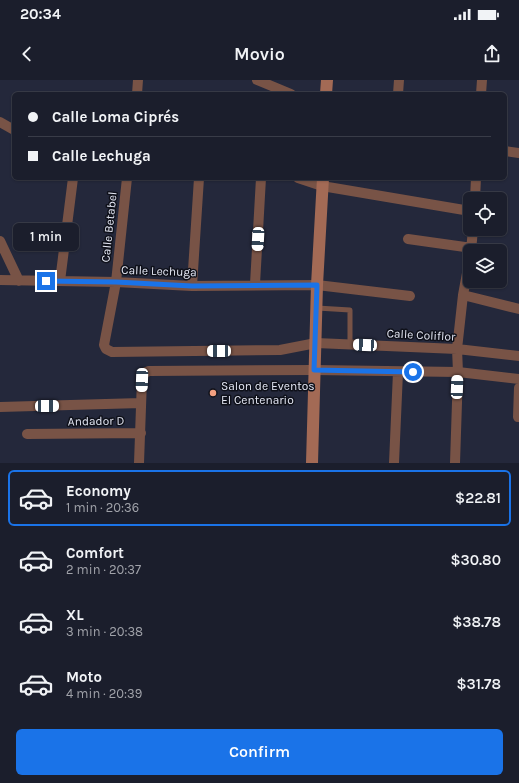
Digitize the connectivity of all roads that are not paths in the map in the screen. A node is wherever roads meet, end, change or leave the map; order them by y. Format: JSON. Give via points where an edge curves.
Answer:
{"nodes":[{"id":1,"x":138,"y":80,"type":"edge"},
{"id":2,"x":257,"y":80,"type":"edge"},
{"id":3,"x":326,"y":80,"type":"edge"},
{"id":4,"x":399,"y":80,"type":"edge"},
{"id":5,"x":482,"y":80,"type":"edge"},
{"id":6,"x":136,"y":92,"type":"edge"},
{"id":7,"x":286,"y":92,"type":"edge"},
{"id":8,"x":326,"y":92,"type":"edge"},
{"id":9,"x":398,"y":92,"type":"edge"},
{"id":10,"x":481,"y":92,"type":"edge"},
{"id":11,"x":0,"y":122,"type":"edge"},
{"id":12,"x":12,"y":129,"type":"edge"},
{"id":13,"x":507,"y":151,"type":"edge"},
{"id":14,"x":519,"y":153,"type":"edge"},
{"id":15,"x":73,"y":180,"type":"edge"},
{"id":16,"x":127,"y":180,"type":"edge"},
{"id":17,"x":199,"y":180,"type":"edge"},
{"id":18,"x":261,"y":180,"type":"edge"},
{"id":19,"x":310,"y":180,"type":"edge"},
{"id":20,"x":476,"y":180,"type":"edge"},
{"id":21,"x":323,"y":182,"type":"edge"},
{"id":22,"x":475,"y":192,"type":"edge"},
{"id":23,"x":463,"y":210,"type":"edge"},
{"id":24,"x":408,"y":239,"type":"dead end"},
{"id":25,"x":0,"y":241,"type":"edge"},
{"id":26,"x":463,"y":250,"type":"edge"},
{"id":27,"x":0,"y":280,"type":"edge"},
{"id":28,"x":19,"y":281,"type":"junction"},
{"id":29,"x":60,"y":281,"type":"junction"},
{"id":30,"x":116,"y":282,"type":"junction"},
{"id":31,"x":255,"y":284,"type":"junction"},
{"id":32,"x":317,"y":285,"type":"junction"},
{"id":33,"x":192,"y":286,"type":"junction"},
{"id":34,"x":464,"y":288,"type":"edge"},
{"id":35,"x":463,"y":295,"type":"junction"},
{"id":36,"x":410,"y":296,"type":"dead end"},
{"id":37,"x":316,"y":308,"type":"junction"},
{"id":38,"x":519,"y":309,"type":"edge"},
{"id":39,"x":316,"y":343,"type":"junction"},
{"id":40,"x":350,"y":344,"type":"junction"},
{"id":41,"x":106,"y":349,"type":"joint"},
{"id":42,"x":457,"y":349,"type":"junction"},
{"id":43,"x":519,"y":356,"type":"edge"},
{"id":44,"x":314,"y":370,"type":"junction"},
{"id":45,"x":398,"y":372,"type":"junction"},
{"id":46,"x":458,"y":372,"type":"junction"},
{"id":47,"x":519,"y":380,"type":"edge"},
{"id":48,"x":519,"y":388,"type":"edge"},
{"id":49,"x":141,"y":404,"type":"junction"},
{"id":50,"x":0,"y":407,"type":"edge"},
{"id":51,"x":518,"y":417,"type":"edge"},
{"id":52,"x":141,"y":433,"type":"junction"},
{"id":53,"x":27,"y":434,"type":"dead end"},
{"id":54,"x":139,"y":463,"type":"edge"},
{"id":55,"x":312,"y":463,"type":"edge"},
{"id":56,"x":394,"y":463,"type":"edge"},
{"id":57,"x":455,"y":463,"type":"edge"}],
"edges":[{"from":1,"to":6,"type":"street"},
{"from":2,"to":7,"type":"street"},
{"from":3,"to":8,"type":"street"},
{"from":4,"to":9,"type":"street"},
{"from":5,"to":10,"type":"street"},
{"from":11,"to":12,"type":"street"},
{"from":13,"to":14,"type":"street"},
{"from":15,"to":29,"type":"street"},
{"from":16,"to":30,"type":"street","name":"Calle Betabel"},
{"from":17,"to":33,"type":"street"},
{"from":18,"to":31,"type":"street"},
{"from":19,"to":21,"type":"street"},
{"from":20,"to":22,"type":"street"},
{"from":21,"to":23,"type":"street"},
{"from":21,"to":32,"type":"street"},
{"from":24,"to":26,"type":"street"},
{"from":25,"to":28,"type":"street"},
{"from":27,"to":28,"type":"street","name":"Calle Lechuga"},
{"from":28,"to":29,"type":"street","name":"Calle Lechuga"},
{"from":29,"to":30,"type":"street","name":"Calle Lechuga"},
{"from":30,"to":33,"type":"street","name":"Calle Lechuga"},
{"from":30,"to":41,"type":"street","name":"Calle Betabel","via":[[104,345]]},
{"from":31,"to":32,"type":"street","name":"Calle Lechuga"},
{"from":31,"to":33,"type":"street","name":"Calle Lechuga"},
{"from":32,"to":36,"type":"street","name":"Calle Lechuga"},
{"from":32,"to":37,"type":"street"},
{"from":34,"to":35,"type":"street"},
{"from":35,"to":38,"type":"street"},
{"from":35,"to":42,"type":"street"},
{"from":37,"to":39,"type":"street"},
{"from":37,"to":40,"type":"lane","via":[[350,310]]},
{"from":39,"to":40,"type":"street","name":"Calle Coliflor"},
{"from":39,"to":41,"type":"street","name":"Calle Coliflor","via":[[280,350],[112,352]]},
{"from":39,"to":44,"type":"street"},
{"from":40,"to":42,"type":"street","name":"Calle Coliflor"},
{"from":42,"to":43,"type":"street","name":"Calle Coliflor"},
{"from":42,"to":46,"type":"street"},
{"from":44,"to":45,"type":"street"},
{"from":44,"to":49,"type":"street","via":[[149,371],[144,373],[142,380]]},
{"from":44,"to":55,"type":"street"},
{"from":45,"to":46,"type":"street"},
{"from":45,"to":56,"type":"street"},
{"from":46,"to":47,"type":"street"},
{"from":46,"to":57,"type":"street"},
{"from":48,"to":51,"type":"street"},
{"from":49,"to":50,"type":"street"},
{"from":49,"to":52,"type":"street"},
{"from":52,"to":53,"type":"street","name":"Andador D"},
{"from":52,"to":54,"type":"street"}]}
